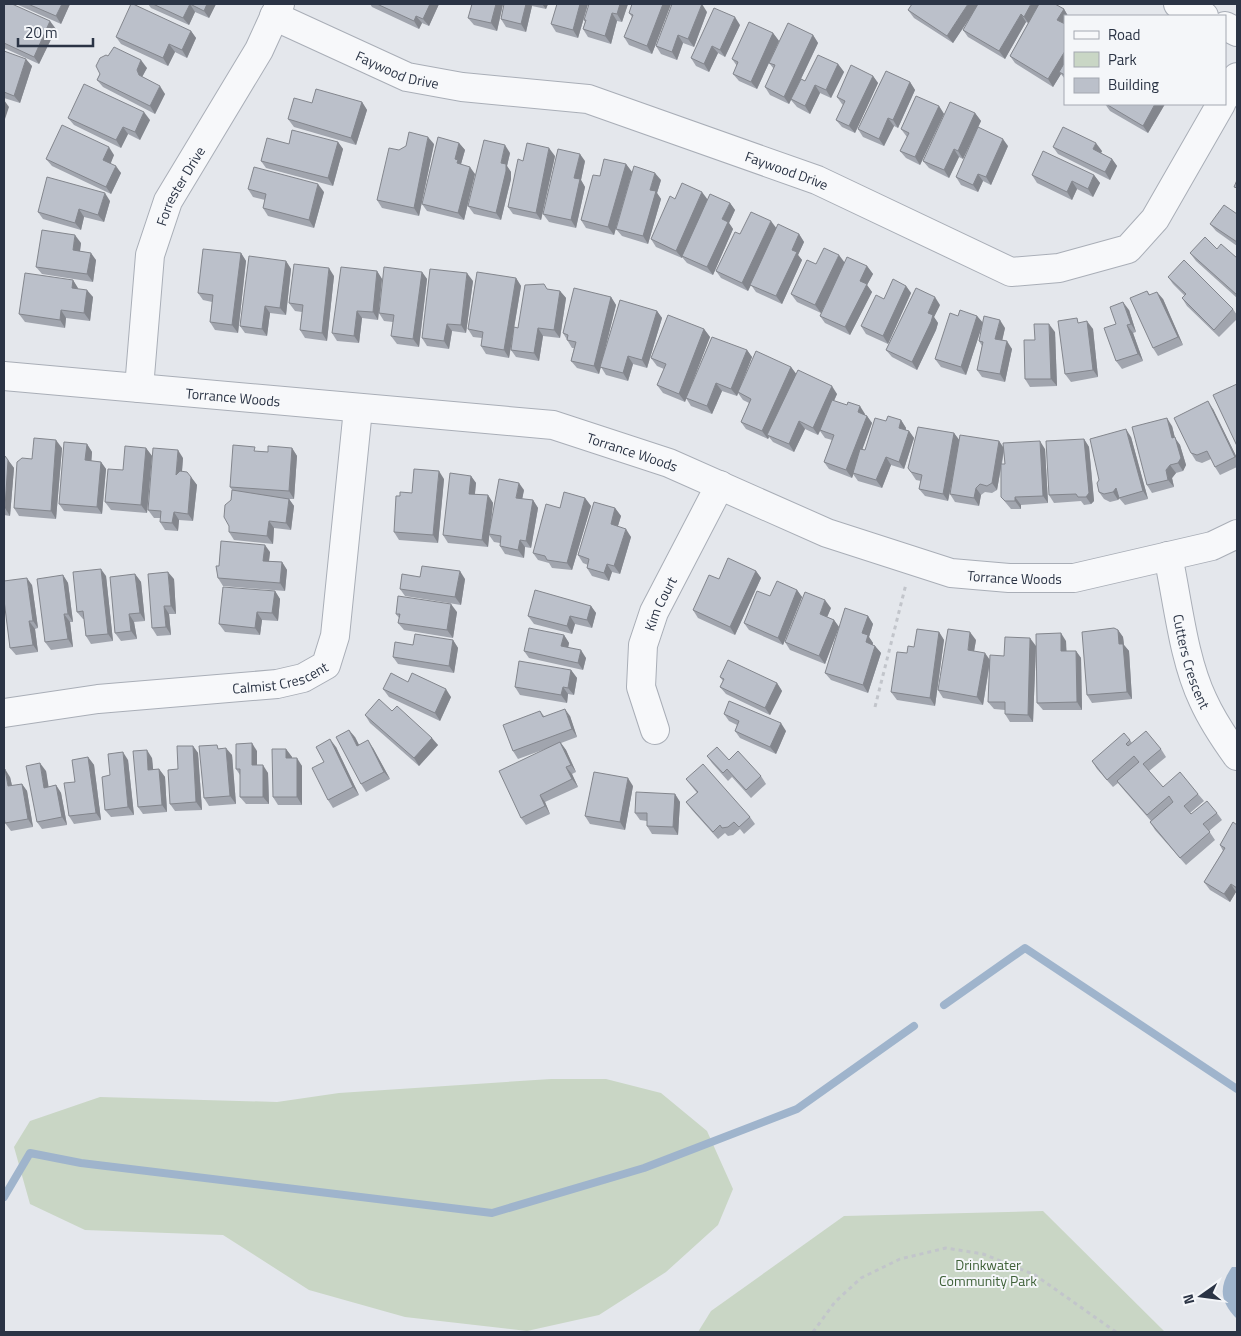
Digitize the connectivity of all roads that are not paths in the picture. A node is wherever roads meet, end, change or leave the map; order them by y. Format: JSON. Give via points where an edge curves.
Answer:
{"nodes":[{"id":1,"x":1178,"y":4,"type":"edge"},
{"id":2,"x":277,"y":10,"type":"edge"},
{"id":3,"x":1202,"y":15,"type":"edge"},
{"id":4,"x":1237,"y":77,"type":"edge"},
{"id":5,"x":1226,"y":95,"type":"edge"},
{"id":6,"x":1220,"y":105,"type":"edge"},
{"id":7,"x":4,"y":376,"type":"edge"},
{"id":8,"x":139,"y":388,"type":"junction"},
{"id":9,"x":358,"y":409,"type":"junction"},
{"id":10,"x":720,"y":485,"type":"junction"},
{"id":11,"x":1237,"y":534,"type":"edge"},
{"id":12,"x":1168,"y":556,"type":"junction"},
{"id":13,"x":4,"y":712,"type":"edge"},
{"id":14,"x":655,"y":730,"type":"dead end"},
{"id":15,"x":1237,"y":756,"type":"edge"}],
"edges":[{"from":1,"to":3,"type":"street"},
{"from":2,"to":6,"type":"street","name":"Faywood Drive","via":[[407,77],[462,87],[588,99],[817,180],[1011,272],[1059,268],[1128,249],[1155,219]]},
{"from":2,"to":8,"type":"street","name":"Forrester Drive","via":[[259,50],[168,201],[150,255]]},
{"from":4,"to":5,"type":"street"},
{"from":7,"to":8,"type":"street","name":"Torrance Woods"},
{"from":8,"to":9,"type":"street","name":"Torrance Woods"},
{"from":9,"to":10,"type":"street","name":"Torrance Woods","via":[[553,425],[669,463]]},
{"from":9,"to":13,"type":"street","name":"Calmist Crescent","via":[[335,636],[326,665],[303,678],[277,684],[98,699]]},
{"from":10,"to":12,"type":"street","name":"Torrance Woods","via":[[827,533],[951,573],[1010,578],[1074,578]]},
{"from":10,"to":14,"type":"street","name":"Kim Court","via":[[654,612],[642,645],[641,687]]},
{"from":11,"to":12,"type":"street","name":"Torrance Woods","via":[[1212,546]]},
{"from":12,"to":15,"type":"street","name":"Cutters Crescent","via":[[1190,662],[1202,698]]}]}
